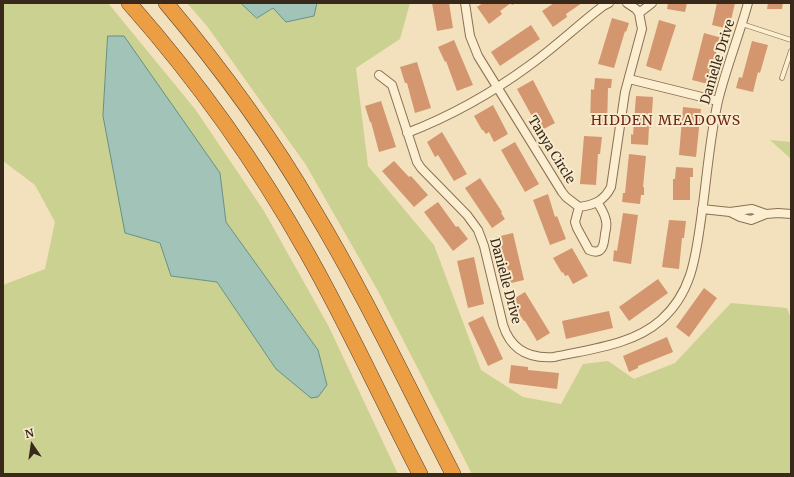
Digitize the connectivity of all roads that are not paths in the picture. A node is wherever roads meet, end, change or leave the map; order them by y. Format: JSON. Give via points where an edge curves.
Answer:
{"nodes":[{"id":1,"x":129,"y":3,"type":"edge"},
{"id":2,"x":166,"y":3,"type":"edge"},
{"id":3,"x":465,"y":3,"type":"edge"},
{"id":4,"x":609,"y":3,"type":"edge"},
{"id":5,"x":627,"y":3,"type":"edge"},
{"id":6,"x":652,"y":3,"type":"edge"},
{"id":7,"x":748,"y":3,"type":"edge"},
{"id":8,"x":639,"y":13,"type":"junction"},
{"id":9,"x":742,"y":24,"type":"junction"},
{"id":10,"x":791,"y":40,"type":"edge"},
{"id":11,"x":791,"y":52,"type":"edge"},
{"id":12,"x":378,"y":75,"type":"dead end"},
{"id":13,"x":782,"y":78,"type":"dead end"},
{"id":14,"x":629,"y":79,"type":"junction"},
{"id":15,"x":497,"y":87,"type":"junction"},
{"id":16,"x":718,"y":102,"type":"junction"},
{"id":17,"x":407,"y":133,"type":"junction"},
{"id":18,"x":598,"y":203,"type":"junction"},
{"id":19,"x":579,"y":206,"type":"junction"},
{"id":20,"x":702,"y":209,"type":"junction"},
{"id":21,"x":791,"y":214,"type":"edge"},
{"id":22,"x":420,"y":474,"type":"edge"},
{"id":23,"x":453,"y":474,"type":"edge"}],
"edges":[{"from":1,"to":22,"type":"highway","via":[[214,109],[284,213],[373,379]]},
{"from":2,"to":23,"type":"highway","via":[[244,102],[312,206]]},
{"from":3,"to":15,"type":"street","via":[[475,50]]},
{"from":4,"to":15,"type":"street","via":[[529,66]]},
{"from":5,"to":8,"type":"street"},
{"from":6,"to":8,"type":"street"},
{"from":7,"to":9,"type":"street","name":"Danielle Drive"},
{"from":8,"to":14,"type":"street","via":[[642,33]]},
{"from":9,"to":10,"type":"lane"},
{"from":9,"to":16,"type":"street","name":"Danielle Drive"},
{"from":11,"to":13,"type":"lane"},
{"from":12,"to":17,"type":"street","name":"Danielle Drive","via":[[392,85]]},
{"from":14,"to":16,"type":"street"},
{"from":14,"to":18,"type":"street","via":[[611,187]]},
{"from":15,"to":17,"type":"street","via":[[447,117]]},
{"from":15,"to":19,"type":"street","name":"Tanya Circle","via":[[562,192]]},
{"from":16,"to":20,"type":"street","name":"Danielle Drive"},
{"from":17,"to":20,"type":"street","name":"Danielle Drive","via":[[421,168],[478,230],[505,331],[516,347],[534,356],[554,357],[620,342],[644,332],[662,319],[678,301],[689,280],[695,259]]},
{"from":18,"to":19,"type":"street"},
{"from":18,"to":19,"type":"street","via":[[606,222],[604,246],[596,251],[589,250],[576,228]]},
{"from":20,"to":21,"type":"street","via":[[730,212],[740,218],[751,220],[766,214]]}]}
